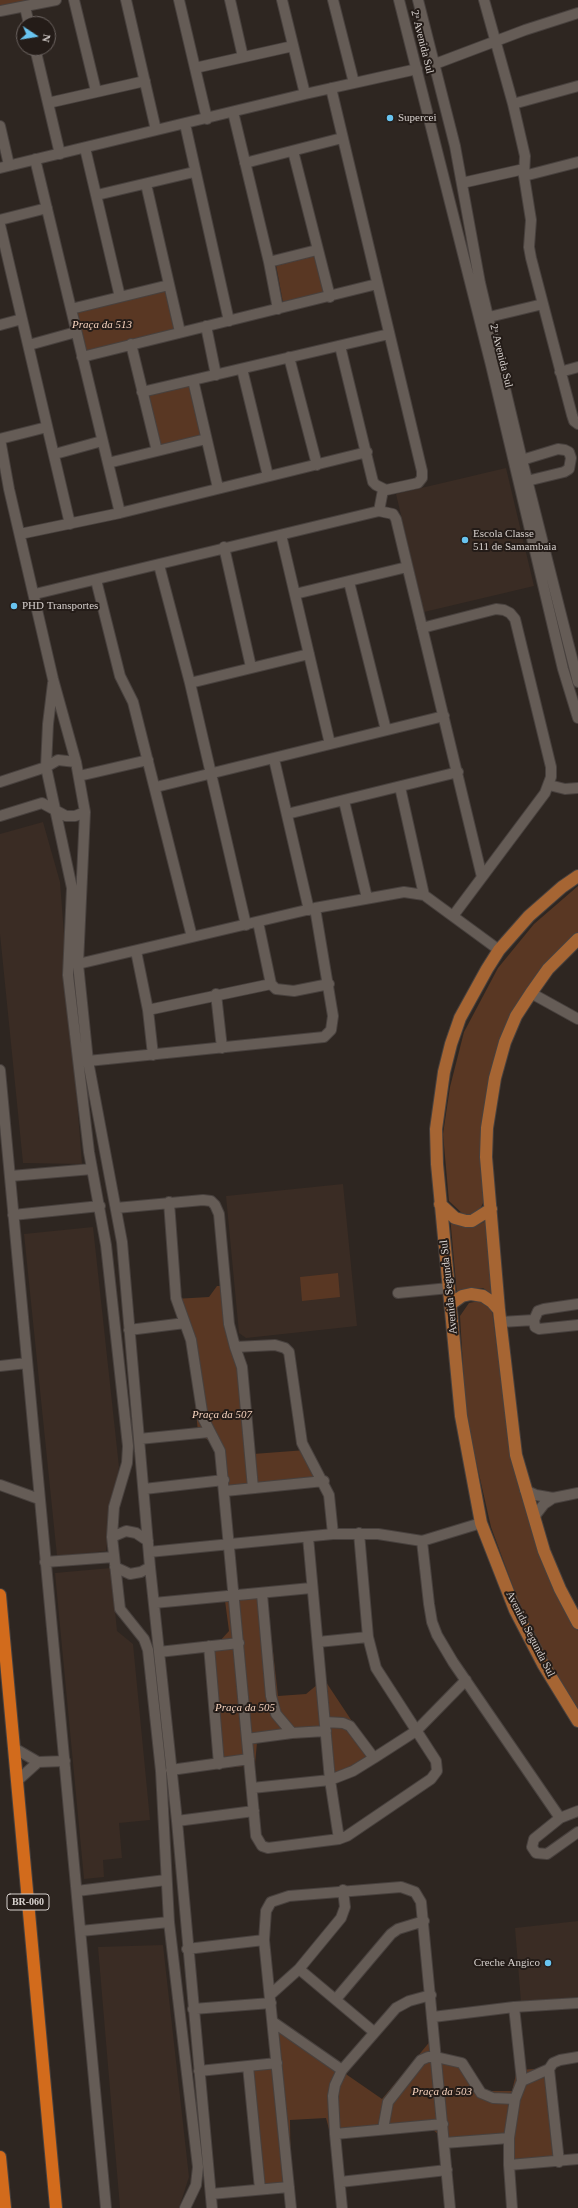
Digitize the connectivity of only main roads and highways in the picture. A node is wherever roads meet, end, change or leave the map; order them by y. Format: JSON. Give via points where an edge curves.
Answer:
{"nodes":[{"id":1,"x":578,"y":876,"type":"edge"},
{"id":2,"x":578,"y":938,"type":"edge"},
{"id":3,"x":440,"y":1204,"type":"junction"},
{"id":4,"x":490,"y":1209,"type":"junction"},
{"id":5,"x":451,"y":1304,"type":"junction"},
{"id":6,"x":500,"y":1310,"type":"junction"},
{"id":7,"x":0,"y":1595,"type":"edge"},
{"id":8,"x":578,"y":1623,"type":"edge"},
{"id":9,"x":578,"y":1721,"type":"edge"},
{"id":10,"x":0,"y":2157,"type":"edge"},
{"id":11,"x":5,"y":2208,"type":"edge"},
{"id":12,"x":56,"y":2208,"type":"edge"}],
"edges":[{"from":1,"to":3,"type":"main road","name":"Avenida Segunda Sul","via":[[529,916],[499,950],[460,1018],[444,1072],[436,1129]]},
{"from":2,"to":4,"type":"main road","via":[[548,969],[516,1016],[494,1078],[487,1128]]},
{"from":3,"to":4,"type":"main road","via":[[455,1218],[466,1221],[472,1221]]},
{"from":3,"to":5,"type":"main road","name":"Avenida Segunda Sul"},
{"from":4,"to":6,"type":"main road"},
{"from":5,"to":6,"type":"main road","via":[[462,1296],[471,1294],[483,1296]]},
{"from":5,"to":9,"type":"main road","name":"Avenida Segunda Sul","via":[[461,1416],[481,1523],[515,1610],[543,1664]]},
{"from":6,"to":8,"type":"main road","via":[[516,1455],[544,1551]]},
{"from":7,"to":12,"type":"highway","number":"BR-060"},
{"from":10,"to":11,"type":"highway"}]}
